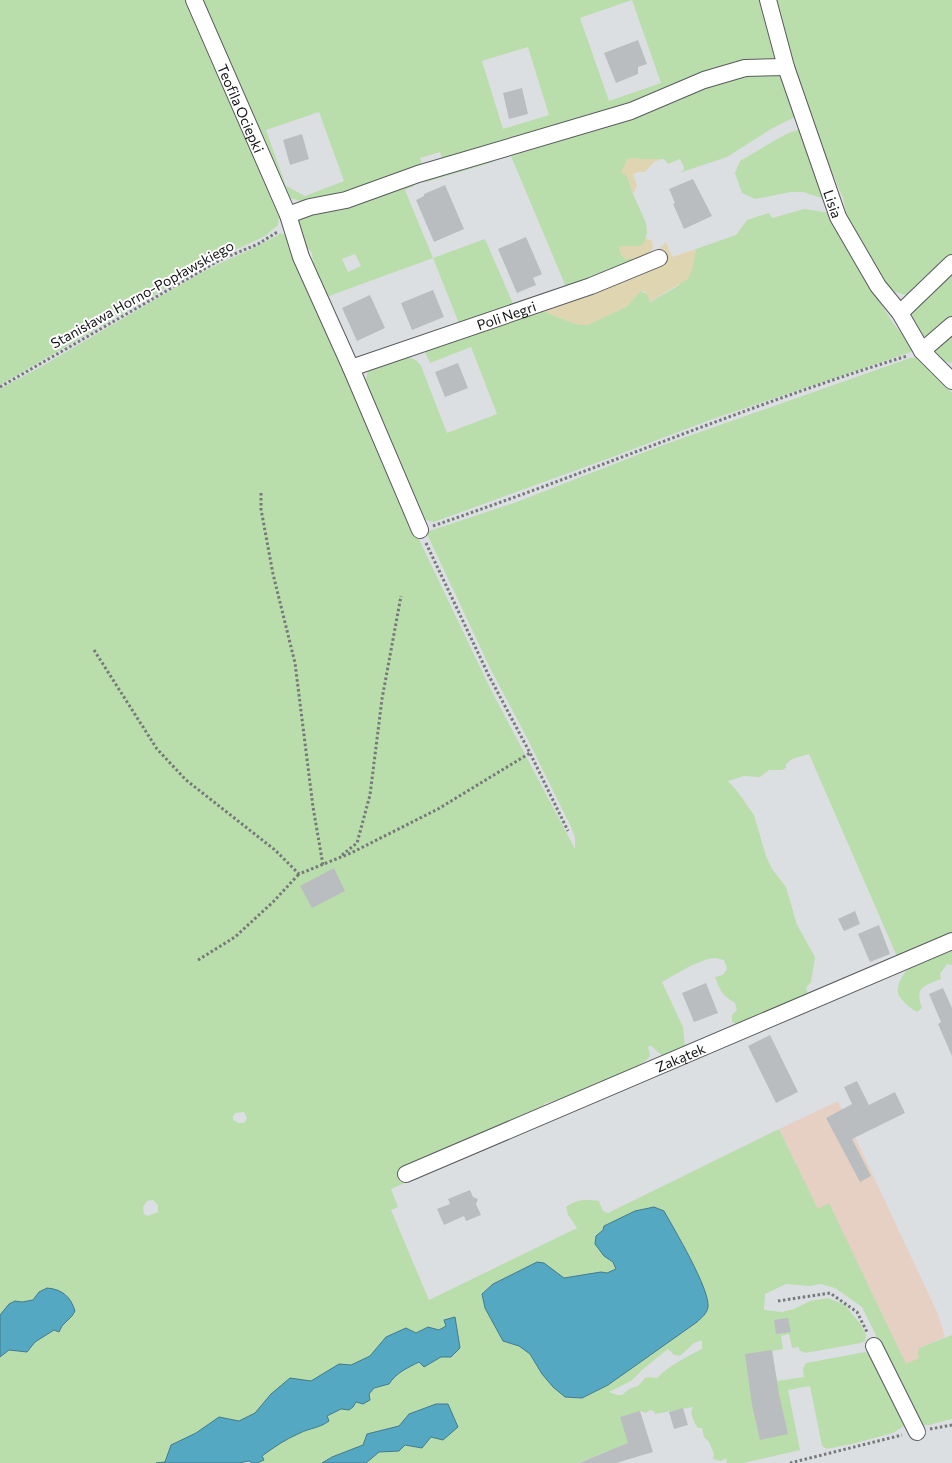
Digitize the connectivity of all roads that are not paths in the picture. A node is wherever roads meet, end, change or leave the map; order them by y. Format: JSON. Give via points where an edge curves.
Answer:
{"nodes":[{"id":1,"x":194,"y":0,"type":"edge"},
{"id":2,"x":768,"y":0,"type":"edge"},
{"id":3,"x":786,"y":67,"type":"junction"},
{"id":4,"x":288,"y":215,"type":"junction"},
{"id":5,"x":658,"y":258,"type":"dead end"},
{"id":6,"x":952,"y":263,"type":"edge"},
{"id":7,"x":900,"y":313,"type":"junction"},
{"id":8,"x":952,"y":325,"type":"edge"},
{"id":9,"x":922,"y":351,"type":"junction"},
{"id":10,"x":351,"y":368,"type":"junction"},
{"id":11,"x":952,"y":380,"type":"edge"},
{"id":12,"x":420,"y":530,"type":"road end"},
{"id":13,"x":952,"y":941,"type":"edge"},
{"id":14,"x":406,"y":1174,"type":"dead end"},
{"id":15,"x":874,"y":1346,"type":"road end"},
{"id":16,"x":917,"y":1432,"type":"road end"}],
"edges":[{"from":1,"to":4,"type":"street","name":"Teofila Ociepki"},
{"from":2,"to":3,"type":"street","name":"Lisia"},
{"from":3,"to":4,"type":"street","via":[[745,68],[704,80],[631,111]]},
{"from":3,"to":7,"type":"street","name":"Lisia","via":[[838,217],[878,286]]},
{"from":4,"to":10,"type":"street","name":"Teofila Ociepki","via":[[301,257]]},
{"from":5,"to":10,"type":"street","name":"Poli Negri","via":[[591,286]]},
{"from":6,"to":7,"type":"street"},
{"from":7,"to":9,"type":"street","name":"Lisia"},
{"from":8,"to":9,"type":"street"},
{"from":9,"to":11,"type":"street","name":"Lisia"},
{"from":10,"to":12,"type":"street","name":"Teofila Ociepki"},
{"from":13,"to":14,"type":"street","name":"Zakątek"},
{"from":15,"to":16,"type":"street"}]}
